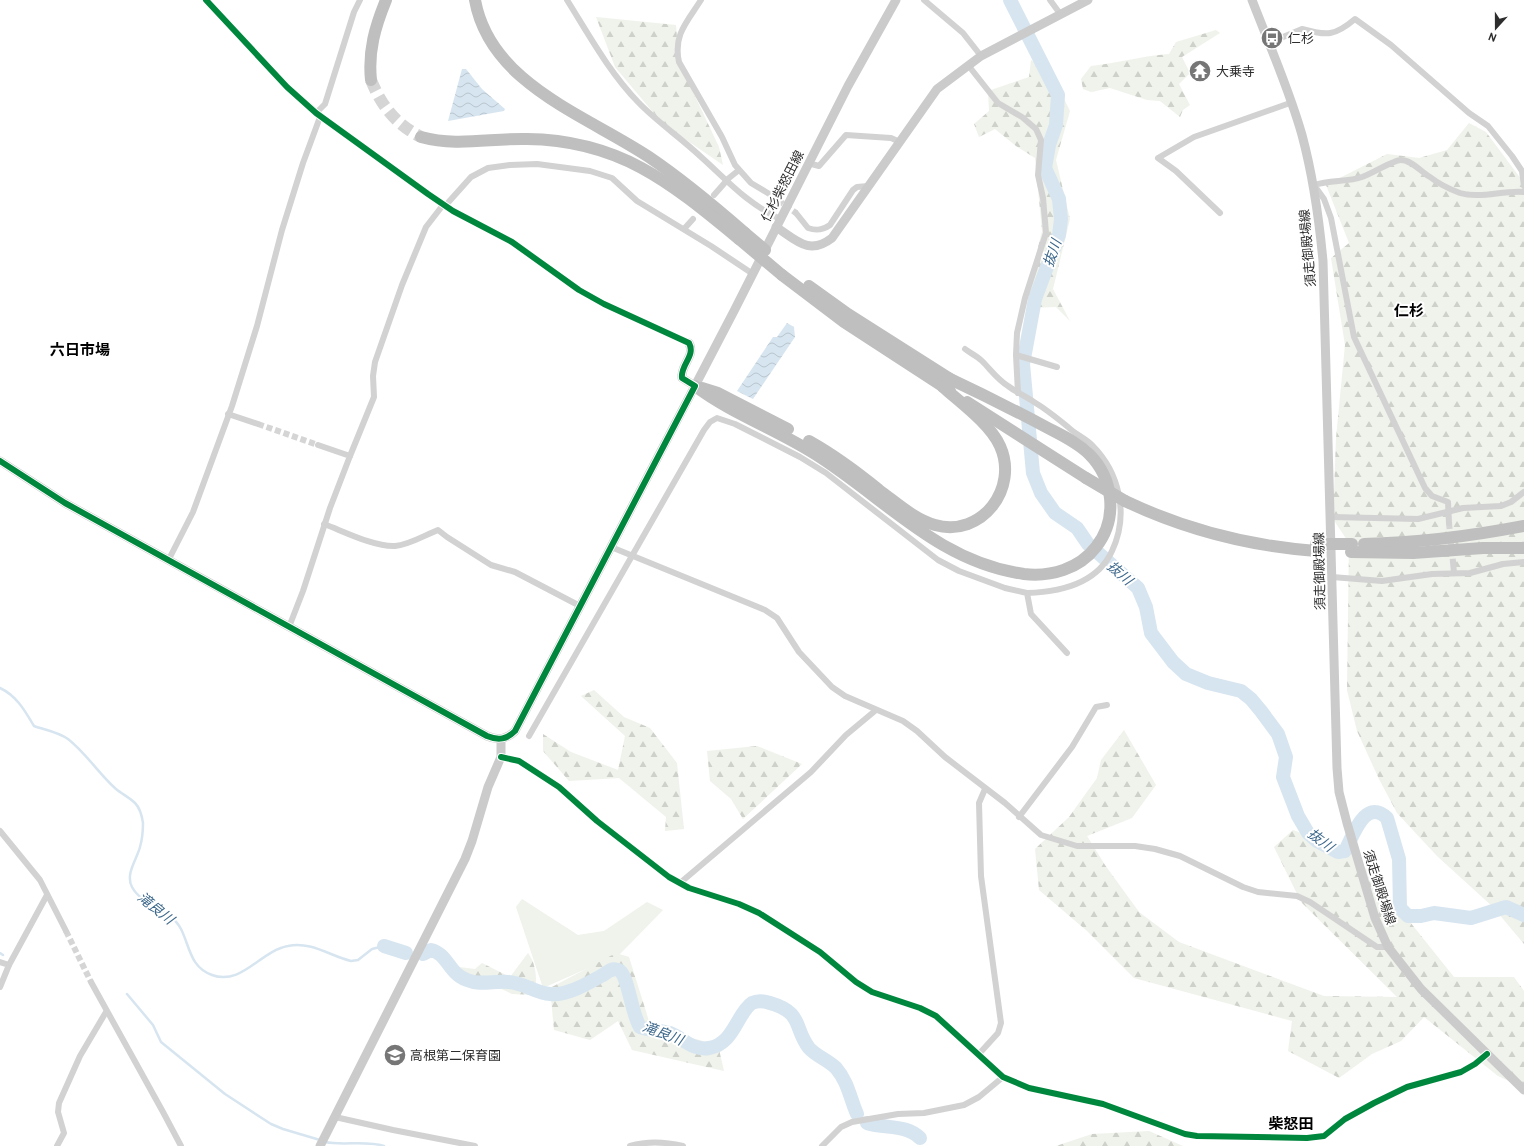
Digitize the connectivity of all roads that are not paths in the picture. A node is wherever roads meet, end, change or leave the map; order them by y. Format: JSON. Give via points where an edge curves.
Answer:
{"nodes":[{"id":1,"x":206,"y":0,"type":"edge"},
{"id":2,"x":360,"y":0,"type":"edge"},
{"id":3,"x":386,"y":0,"type":"edge"},
{"id":4,"x":476,"y":0,"type":"edge"},
{"id":5,"x":567,"y":0,"type":"edge"},
{"id":6,"x":701,"y":0,"type":"edge"},
{"id":7,"x":896,"y":0,"type":"edge"},
{"id":8,"x":924,"y":0,"type":"edge"},
{"id":9,"x":1050,"y":0,"type":"edge"},
{"id":10,"x":1088,"y":0,"type":"edge"},
{"id":11,"x":1252,"y":0,"type":"edge"},
{"id":12,"x":1061,"y":14,"type":"junction"},
{"id":13,"x":1269,"y":43,"type":"junction"},
{"id":14,"x":981,"y":56,"type":"junction"},
{"id":15,"x":968,"y":65,"type":"junction"},
{"id":16,"x":371,"y":80,"type":"tunnel mouth"},
{"id":17,"x":1290,"y":102,"type":"junction"},
{"id":18,"x":318,"y":115,"type":"junction"},
{"id":19,"x":332,"y":125,"type":"tunnel mouth"},
{"id":20,"x":421,"y":137,"type":"tunnel mouth"},
{"id":21,"x":900,"y":142,"type":"junction"},
{"id":22,"x":808,"y":163,"type":"junction"},
{"id":23,"x":739,"y":170,"type":"junction"},
{"id":24,"x":726,"y":181,"type":"junction"},
{"id":25,"x":868,"y":186,"type":"junction"},
{"id":26,"x":1314,"y":186,"type":"junction"},
{"id":27,"x":1524,"y":186,"type":"edge"},
{"id":28,"x":1524,"y":192,"type":"edge"},
{"id":29,"x":428,"y":194,"type":"tunnel mouth"},
{"id":30,"x":714,"y":195,"type":"dead end"},
{"id":31,"x":771,"y":195,"type":"tunnel mouth"},
{"id":32,"x":444,"y":206,"type":"junction"},
{"id":33,"x":796,"y":212,"type":"tunnel mouth"},
{"id":34,"x":1220,"y":213,"type":"dead end"},
{"id":35,"x":693,"y":219,"type":"dead end"},
{"id":36,"x":778,"y":223,"type":"junction"},
{"id":37,"x":684,"y":229,"type":"junction"},
{"id":38,"x":742,"y":236,"type":"junction"},
{"id":39,"x":753,"y":274,"type":"junction"},
{"id":40,"x":689,"y":343,"type":"joint"},
{"id":41,"x":965,"y":349,"type":"dead end"},
{"id":42,"x":1019,"y":356,"type":"junction"},
{"id":43,"x":1057,"y":367,"type":"dead end"},
{"id":44,"x":946,"y":382,"type":"junction"},
{"id":45,"x":695,"y":386,"type":"junction"},
{"id":46,"x":1018,"y":392,"type":"junction"},
{"id":47,"x":228,"y":414,"type":"junction"},
{"id":48,"x":1002,"y":414,"type":"junction"},
{"id":49,"x":258,"y":424,"type":"tunnel mouth"},
{"id":50,"x":318,"y":445,"type":"tunnel mouth"},
{"id":51,"x":350,"y":456,"type":"junction"},
{"id":52,"x":0,"y":461,"type":"edge"},
{"id":53,"x":1524,"y":492,"type":"edge"},
{"id":54,"x":1448,"y":511,"type":"junction"},
{"id":55,"x":1331,"y":517,"type":"junction"},
{"id":56,"x":1524,"y":518,"type":"edge"},
{"id":57,"x":1449,"y":523,"type":"tunnel mouth"},
{"id":58,"x":324,"y":524,"type":"junction"},
{"id":59,"x":1524,"y":526,"type":"edge"},
{"id":60,"x":1460,"y":536,"type":"junction"},
{"id":61,"x":1524,"y":542,"type":"edge"},
{"id":62,"x":611,"y":548,"type":"junction"},
{"id":63,"x":1352,"y":548,"type":"junction"},
{"id":64,"x":1524,"y":548,"type":"edge"},
{"id":65,"x":1390,"y":552,"type":"junction"},
{"id":66,"x":631,"y":556,"type":"junction"},
{"id":67,"x":168,"y":561,"type":"junction"},
{"id":68,"x":1454,"y":562,"type":"tunnel mouth"},
{"id":69,"x":1524,"y":562,"type":"edge"},
{"id":70,"x":1454,"y":573,"type":"junction"},
{"id":71,"x":1332,"y":577,"type":"junction"},
{"id":72,"x":1027,"y":593,"type":"junction"},
{"id":73,"x":580,"y":606,"type":"junction"},
{"id":74,"x":289,"y":627,"type":"junction"},
{"id":75,"x":1066,"y":653,"type":"dead end"},
{"id":76,"x":1107,"y":705,"type":"dead end"},
{"id":77,"x":876,"y":710,"type":"junction"},
{"id":78,"x":529,"y":736,"type":"dead end"},
{"id":79,"x":501,"y":739,"type":"junction"},
{"id":80,"x":502,"y":757,"type":"junction"},
{"id":81,"x":985,"y":789,"type":"junction"},
{"id":82,"x":1019,"y":817,"type":"junction"},
{"id":83,"x":0,"y":831,"type":"edge"},
{"id":84,"x":680,"y":884,"type":"junction"},
{"id":85,"x":47,"y":895,"type":"junction"},
{"id":86,"x":66,"y":931,"type":"tunnel mouth"},
{"id":87,"x":1388,"y":947,"type":"junction"},
{"id":88,"x":0,"y":962,"type":"edge"},
{"id":89,"x":9,"y":965,"type":"junction"},
{"id":90,"x":91,"y":982,"type":"tunnel mouth"},
{"id":91,"x":0,"y":987,"type":"edge"},
{"id":92,"x":106,"y":1012,"type":"junction"},
{"id":93,"x":1487,"y":1054,"type":"junction"},
{"id":94,"x":978,"y":1055,"type":"junction"},
{"id":95,"x":1003,"y":1077,"type":"junction"},
{"id":96,"x":1524,"y":1090,"type":"edge"},
{"id":97,"x":335,"y":1117,"type":"junction"},
{"id":98,"x":57,"y":1146,"type":"edge"},
{"id":99,"x":181,"y":1146,"type":"edge"},
{"id":100,"x":320,"y":1146,"type":"edge"},
{"id":101,"x":475,"y":1146,"type":"edge"},
{"id":102,"x":630,"y":1146,"type":"edge"},
{"id":103,"x":683,"y":1146,"type":"edge"},
{"id":104,"x":822,"y":1146,"type":"edge"}],
"edges":[{"from":1,"to":18,"type":"street","via":[[287,87]]},
{"from":2,"to":18,"type":"street","via":[[325,104]]},
{"from":3,"to":16,"type":"highway","via":[[370,50]]},
{"from":4,"to":38,"type":"highway","via":[[484,31],[497,52],[526,82],[668,170]]},
{"from":5,"to":24,"type":"street","via":[[631,94]]},
{"from":6,"to":23,"type":"street","via":[[678,36],[676,50],[679,62]]},
{"from":7,"to":22,"type":"street","name":"仁杉柴怒田線"},
{"from":8,"to":14,"type":"street","via":[[963,33]]},
{"from":9,"to":12,"type":"street"},
{"from":10,"to":12,"type":"street"},
{"from":11,"to":13,"type":"street","name":"須走御殿場線"},
{"from":12,"to":14,"type":"street"},
{"from":13,"to":17,"type":"street","name":"須走御殿場線"},
{"from":13,"to":27,"type":"street","via":[[1302,29],[1330,34],[1340,31],[1355,19],[1391,45],[1469,113],[1488,126],[1522,171]]},
{"from":14,"to":15,"type":"street"},
{"from":15,"to":21,"type":"street","via":[[937,89]]},
{"from":15,"to":42,"type":"street","via":[[998,103],[1036,129],[1041,140],[1038,175],[1046,233],[1025,298],[1017,333]]},
{"from":17,"to":26,"type":"street","name":"須走御殿場線","via":[[1301,133]]},
{"from":17,"to":34,"type":"street","via":[[1194,137],[1158,158],[1176,171]]},
{"from":18,"to":19,"type":"street"},
{"from":18,"to":47,"type":"street","via":[[282,230],[257,326]]},
{"from":20,"to":38,"type":"highway","via":[[451,143],[550,140],[601,150],[659,177]]},
{"from":21,"to":22,"type":"street","via":[[891,138],[846,135],[819,166]]},
{"from":21,"to":25,"type":"street"},
{"from":22,"to":36,"type":"street","name":"仁杉柴怒田線"},
{"from":23,"to":24,"type":"street"},
{"from":23,"to":31,"type":"street","via":[[751,183]]},
{"from":24,"to":30,"type":"street"},
{"from":24,"to":36,"type":"street"},
{"from":25,"to":33,"type":"street","via":[[853,190],[830,225],[825,228],[808,228]]},
{"from":25,"to":36,"type":"street","via":[[832,238],[824,244],[816,247],[806,246]]},
{"from":26,"to":28,"type":"street","via":[[1328,181],[1360,178],[1403,160],[1448,189],[1462,194]]},
{"from":26,"to":54,"type":"street","via":[[1324,199],[1331,218],[1354,337],[1425,488],[1432,496],[1448,502]]},
{"from":26,"to":55,"type":"street","name":"須走御殿場線","via":[[1323,261]]},
{"from":29,"to":32,"type":"street"},
{"from":32,"to":37,"type":"street","via":[[471,177],[482,170],[510,165],[550,165],[608,176],[637,201]]},
{"from":32,"to":40,"type":"street","via":[[512,242],[592,297]]},
{"from":32,"to":51,"type":"street","via":[[426,227],[402,285],[375,362],[374,397]]},
{"from":35,"to":37,"type":"street"},
{"from":36,"to":39,"type":"street","name":"仁杉柴怒田線"},
{"from":37,"to":39,"type":"street"},
{"from":38,"to":44,"type":"highway","bridge":true,"via":[[844,322]]},
{"from":39,"to":45,"type":"street","name":"仁杉柴怒田線"},
{"from":40,"to":45,"type":"street","via":[[691,353],[681,373],[682,378]]},
{"from":41,"to":46,"type":"street"},
{"from":42,"to":43,"type":"street"},
{"from":42,"to":46,"type":"street"},
{"from":44,"to":45,"type":"highway","via":[[992,434],[1004,455],[1006,468],[1002,492],[989,511],[970,523],[948,527],[936,526],[915,516],[843,462],[797,433],[718,393]]},
{"from":44,"to":48,"type":"highway"},
{"from":44,"to":48,"type":"highway"},
{"from":45,"to":48,"type":"highway","via":[[714,400],[816,454],[912,526],[949,550],[999,569],[1035,575],[1052,574],[1077,564],[1089,555],[1104,534],[1111,511],[1109,488],[1103,475],[1079,446],[1047,428]]},
{"from":45,"to":62,"type":"street","name":"仁杉柴怒田線"},
{"from":46,"to":72,"type":"street","via":[[1053,414],[1092,445],[1116,481],[1122,514],[1111,553],[1100,568],[1074,586]]},
{"from":47,"to":49,"type":"street"},
{"from":47,"to":67,"type":"street","via":[[193,512]]},
{"from":48,"to":63,"type":"highway","via":[[1051,452],[1127,497],[1214,527],[1262,538],[1316,548]]},
{"from":50,"to":51,"type":"street"},
{"from":51,"to":58,"type":"street"},
{"from":52,"to":67,"type":"street","via":[[65,503]]},
{"from":53,"to":54,"type":"street","via":[[1501,506]]},
{"from":54,"to":55,"type":"street","via":[[1418,519]]},
{"from":54,"to":57,"type":"street"},
{"from":55,"to":71,"type":"street","name":"須走御殿場線"},
{"from":56,"to":60,"type":"highway"},
{"from":58,"to":73,"type":"street","via":[[363,539],[394,546],[438,530],[491,565],[515,572]]},
{"from":58,"to":74,"type":"street"},
{"from":59,"to":60,"type":"highway"},
{"from":60,"to":63,"type":"highway"},
{"from":61,"to":65,"type":"highway"},
{"from":62,"to":66,"type":"street"},
{"from":62,"to":73,"type":"street","name":"仁杉柴怒田線"},
{"from":63,"to":65,"type":"highway"},
{"from":64,"to":65,"type":"highway"},
{"from":66,"to":72,"type":"street","via":[[704,430],[717,418],[736,424],[826,473],[938,560],[972,576]]},
{"from":66,"to":77,"type":"street","via":[[765,610],[778,618],[799,652],[832,687]]},
{"from":66,"to":78,"type":"street"},
{"from":67,"to":74,"type":"street"},
{"from":68,"to":70,"type":"street"},
{"from":69,"to":70,"type":"street"},
{"from":70,"to":71,"type":"street","via":[[1382,581]]},
{"from":71,"to":87,"type":"street","name":"須走御殿場線","via":[[1339,792],[1375,918]]},
{"from":72,"to":75,"type":"street","via":[[1031,614]]},
{"from":73,"to":79,"type":"street","name":"仁杉柴怒田線","via":[[515,731]]},
{"from":74,"to":79,"type":"street","via":[[487,736]]},
{"from":76,"to":82,"type":"street","via":[[1096,707],[1072,747]]},
{"from":77,"to":81,"type":"street","via":[[903,721],[917,731]]},
{"from":77,"to":84,"type":"street","via":[[846,735],[811,772]]},
{"from":79,"to":80,"type":"street"},
{"from":80,"to":84,"type":"street","via":[[519,761],[558,787],[597,821]]},
{"from":80,"to":97,"type":"street","via":[[488,787],[464,859]]},
{"from":81,"to":82,"type":"street"},
{"from":81,"to":94,"type":"street","via":[[979,803],[981,876],[1001,1023],[998,1033]]},
{"from":82,"to":87,"type":"street","via":[[1041,835],[1052,840],[1076,846],[1155,849],[1180,856],[1258,892],[1297,896],[1377,947]]},
{"from":83,"to":85,"type":"street","via":[[40,880]]},
{"from":84,"to":94,"type":"street","via":[[759,913],[820,952],[872,992],[936,1016]]},
{"from":85,"to":86,"type":"street"},
{"from":85,"to":89,"type":"street"},
{"from":87,"to":93,"type":"street","name":"須走御殿場線","via":[[1420,989]]},
{"from":88,"to":89,"type":"street"},
{"from":89,"to":91,"type":"street"},
{"from":90,"to":92,"type":"street"},
{"from":92,"to":98,"type":"street","via":[[80,1056],[59,1103],[58,1112],[64,1133]]},
{"from":92,"to":99,"type":"street"},
{"from":93,"to":95,"type":"street","via":[[1461,1072],[1407,1087],[1345,1119],[1324,1136],[1307,1138],[1185,1134],[1103,1104],[1029,1088]]},
{"from":93,"to":96,"type":"street","name":"須走御殿場線"},
{"from":94,"to":95,"type":"street"},
{"from":95,"to":104,"type":"street","via":[[979,1098],[964,1105],[852,1122],[841,1127]]},
{"from":97,"to":100,"type":"street"},
{"from":97,"to":101,"type":"street"},
{"from":102,"to":103,"type":"street","via":[[657,1142]]}]}
